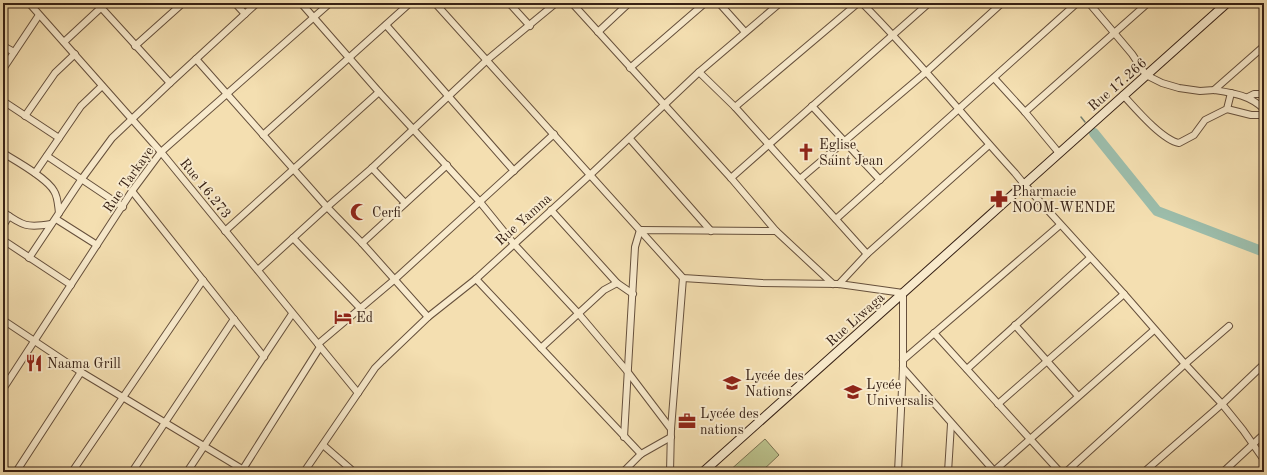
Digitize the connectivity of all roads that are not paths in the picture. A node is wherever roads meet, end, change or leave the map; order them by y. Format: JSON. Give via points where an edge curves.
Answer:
{"nodes":[{"id":1,"x":29,"y":3,"type":"edge"},
{"id":2,"x":106,"y":3,"type":"edge"},
{"id":3,"x":183,"y":3,"type":"edge"},
{"id":4,"x":235,"y":3,"type":"edge"},
{"id":5,"x":257,"y":3,"type":"edge"},
{"id":6,"x":301,"y":3,"type":"edge"},
{"id":7,"x":330,"y":3,"type":"edge"},
{"id":8,"x":410,"y":3,"type":"edge"},
{"id":9,"x":435,"y":3,"type":"edge"},
{"id":10,"x":510,"y":3,"type":"edge"},
{"id":11,"x":556,"y":3,"type":"edge"},
{"id":12,"x":572,"y":3,"type":"edge"},
{"id":13,"x":629,"y":3,"type":"edge"},
{"id":14,"x":705,"y":3,"type":"edge"},
{"id":15,"x":719,"y":3,"type":"edge"},
{"id":16,"x":780,"y":3,"type":"edge"},
{"id":17,"x":858,"y":3,"type":"edge"},
{"id":18,"x":862,"y":3,"type":"edge"},
{"id":19,"x":1002,"y":3,"type":"edge"},
{"id":20,"x":1077,"y":3,"type":"edge"},
{"id":21,"x":1089,"y":3,"type":"edge"},
{"id":22,"x":1148,"y":3,"type":"edge"},
{"id":23,"x":1227,"y":3,"type":"edge"},
{"id":24,"x":925,"y":4,"type":"edge"},
{"id":25,"x":99,"y":5,"type":"edge"},
{"id":26,"x":40,"y":14,"type":"junction"},
{"id":27,"x":245,"y":14,"type":"junction"},
{"id":28,"x":314,"y":18,"type":"junction"},
{"id":29,"x":386,"y":26,"type":"junction"},
{"id":30,"x":530,"y":26,"type":"junction"},
{"id":31,"x":598,"y":32,"type":"junction"},
{"id":32,"x":745,"y":32,"type":"junction"},
{"id":33,"x":1114,"y":33,"type":"junction"},
{"id":34,"x":893,"y":34,"type":"junction"},
{"id":35,"x":64,"y":42,"type":"junction"},
{"id":36,"x":3,"y":46,"type":"edge"},
{"id":37,"x":135,"y":46,"type":"junction"},
{"id":38,"x":1263,"y":49,"type":"edge"},
{"id":39,"x":14,"y":52,"type":"junction"},
{"id":40,"x":75,"y":54,"type":"junction"},
{"id":41,"x":349,"y":57,"type":"junction"},
{"id":42,"x":196,"y":59,"type":"junction"},
{"id":43,"x":487,"y":60,"type":"junction"},
{"id":44,"x":630,"y":68,"type":"junction"},
{"id":45,"x":3,"y":69,"type":"edge"},
{"id":46,"x":699,"y":72,"type":"junction"},
{"id":47,"x":925,"y":73,"type":"junction"},
{"id":48,"x":1146,"y":75,"type":"junction"},
{"id":49,"x":994,"y":78,"type":"junction"},
{"id":50,"x":170,"y":83,"type":"junction"},
{"id":51,"x":102,"y":86,"type":"junction"},
{"id":52,"x":1214,"y":90,"type":"junction"},
{"id":53,"x":380,"y":92,"type":"junction"},
{"id":54,"x":1231,"y":93,"type":"junction"},
{"id":55,"x":227,"y":94,"type":"junction"},
{"id":56,"x":1264,"y":94,"type":"edge"},
{"id":57,"x":1123,"y":95,"type":"junction"},
{"id":58,"x":448,"y":96,"type":"junction"},
{"id":59,"x":1248,"y":97,"type":"junction"},
{"id":60,"x":3,"y":101,"type":"edge"},
{"id":61,"x":665,"y":106,"type":"junction"},
{"id":62,"x":812,"y":106,"type":"junction"},
{"id":63,"x":735,"y":107,"type":"junction"},
{"id":64,"x":1264,"y":108,"type":"edge"},
{"id":65,"x":1227,"y":109,"type":"junction"},
{"id":66,"x":958,"y":110,"type":"junction"},
{"id":67,"x":1025,"y":112,"type":"junction"},
{"id":68,"x":1264,"y":115,"type":"edge"},
{"id":69,"x":25,"y":116,"type":"junction"},
{"id":70,"x":132,"y":119,"type":"junction"},
{"id":71,"x":414,"y":129,"type":"junction"},
{"id":72,"x":554,"y":134,"type":"junction"},
{"id":73,"x":263,"y":135,"type":"junction"},
{"id":74,"x":59,"y":138,"type":"junction"},
{"id":75,"x":630,"y":139,"type":"junction"},
{"id":76,"x":844,"y":142,"type":"junction"},
{"id":77,"x":769,"y":145,"type":"junction"},
{"id":78,"x":989,"y":145,"type":"junction"},
{"id":79,"x":161,"y":152,"type":"junction"},
{"id":80,"x":3,"y":153,"type":"edge"},
{"id":81,"x":1059,"y":153,"type":"junction"},
{"id":82,"x":47,"y":156,"type":"junction"},
{"id":83,"x":447,"y":165,"type":"junction"},
{"id":84,"x":372,"y":168,"type":"junction"},
{"id":85,"x":294,"y":169,"type":"junction"},
{"id":86,"x":514,"y":171,"type":"junction"},
{"id":87,"x":35,"y":174,"type":"junction"},
{"id":88,"x":590,"y":175,"type":"junction"},
{"id":89,"x":731,"y":178,"type":"junction"},
{"id":90,"x":81,"y":180,"type":"junction"},
{"id":91,"x":800,"y":180,"type":"junction"},
{"id":92,"x":880,"y":180,"type":"junction"},
{"id":93,"x":1024,"y":184,"type":"junction"},
{"id":94,"x":132,"y":191,"type":"junction"},
{"id":95,"x":480,"y":202,"type":"junction"},
{"id":96,"x":405,"y":203,"type":"junction"},
{"id":97,"x":123,"y":207,"type":"junction"},
{"id":98,"x":327,"y":207,"type":"junction"},
{"id":99,"x":550,"y":210,"type":"junction"},
{"id":100,"x":3,"y":212,"type":"edge"},
{"id":101,"x":59,"y":213,"type":"junction"},
{"id":102,"x":9,"y":216,"type":"junction"},
{"id":103,"x":56,"y":219,"type":"junction"},
{"id":104,"x":836,"y":219,"type":"junction"},
{"id":105,"x":51,"y":224,"type":"junction"},
{"id":106,"x":1060,"y":225,"type":"junction"},
{"id":107,"x":3,"y":226,"type":"edge"},
{"id":108,"x":640,"y":230,"type":"junction"},
{"id":109,"x":225,"y":231,"type":"junction"},
{"id":110,"x":776,"y":231,"type":"junction"},
{"id":111,"x":712,"y":232,"type":"junction"},
{"id":112,"x":293,"y":238,"type":"junction"},
{"id":113,"x":3,"y":240,"type":"edge"},
{"id":114,"x":362,"y":243,"type":"junction"},
{"id":115,"x":514,"y":244,"type":"junction"},
{"id":116,"x":97,"y":245,"type":"junction"},
{"id":117,"x":867,"y":254,"type":"junction"},
{"id":118,"x":29,"y":258,"type":"junction"},
{"id":119,"x":1090,"y":258,"type":"junction"},
{"id":120,"x":258,"y":270,"type":"junction"},
{"id":121,"x":683,"y":278,"type":"junction"},
{"id":122,"x":476,"y":279,"type":"junction"},
{"id":123,"x":203,"y":280,"type":"junction"},
{"id":124,"x":394,"y":280,"type":"junction"},
{"id":125,"x":617,"y":283,"type":"junction"},
{"id":126,"x":836,"y":284,"type":"junction"},
{"id":127,"x":71,"y":285,"type":"junction"},
{"id":128,"x":903,"y":293,"type":"junction"},
{"id":129,"x":633,"y":294,"type":"junction"},
{"id":130,"x":1124,"y":294,"type":"junction"},
{"id":131,"x":360,"y":308,"type":"junction"},
{"id":132,"x":578,"y":313,"type":"junction"},
{"id":133,"x":292,"y":314,"type":"junction"},
{"id":134,"x":428,"y":317,"type":"junction"},
{"id":135,"x":234,"y":319,"type":"junction"},
{"id":136,"x":3,"y":320,"type":"edge"},
{"id":137,"x":1015,"y":325,"type":"junction"},
{"id":138,"x":1229,"y":326,"type":"dead end"},
{"id":139,"x":1154,"y":330,"type":"junction"},
{"id":140,"x":934,"y":333,"type":"junction"},
{"id":141,"x":34,"y":342,"type":"junction"},
{"id":142,"x":319,"y":346,"type":"junction"},
{"id":143,"x":541,"y":348,"type":"junction"},
{"id":144,"x":264,"y":357,"type":"junction"},
{"id":145,"x":903,"y":360,"type":"junction"},
{"id":146,"x":1047,"y":360,"type":"junction"},
{"id":147,"x":1185,"y":364,"type":"junction"},
{"id":148,"x":1264,"y":364,"type":"edge"},
{"id":149,"x":903,"y":368,"type":"junction"},
{"id":150,"x":967,"y":369,"type":"junction"},
{"id":151,"x":627,"y":370,"type":"junction"},
{"id":152,"x":81,"y":372,"type":"junction"},
{"id":153,"x":3,"y":389,"type":"edge"},
{"id":154,"x":358,"y":393,"type":"junction"},
{"id":155,"x":1078,"y":396,"type":"junction"},
{"id":156,"x":123,"y":397,"type":"junction"},
{"id":157,"x":998,"y":404,"type":"junction"},
{"id":158,"x":1222,"y":404,"type":"junction"},
{"id":159,"x":165,"y":422,"type":"junction"},
{"id":160,"x":951,"y":424,"type":"junction"},
{"id":161,"x":670,"y":429,"type":"junction"},
{"id":162,"x":1264,"y":434,"type":"edge"},
{"id":163,"x":624,"y":437,"type":"junction"},
{"id":164,"x":671,"y":437,"type":"junction"},
{"id":165,"x":1030,"y":439,"type":"junction"},
{"id":166,"x":323,"y":444,"type":"junction"},
{"id":167,"x":1253,"y":445,"type":"junction"},
{"id":168,"x":204,"y":446,"type":"junction"},
{"id":169,"x":641,"y":454,"type":"junction"},
{"id":170,"x":1264,"y":460,"type":"edge"},
{"id":171,"x":245,"y":471,"type":"edge"},
{"id":172,"x":995,"y":471,"type":"edge"},
{"id":173,"x":16,"y":472,"type":"edge"},
{"id":174,"x":72,"y":472,"type":"edge"},
{"id":175,"x":132,"y":472,"type":"edge"},
{"id":176,"x":187,"y":472,"type":"edge"},
{"id":177,"x":304,"y":472,"type":"edge"},
{"id":178,"x":354,"y":472,"type":"edge"},
{"id":179,"x":622,"y":472,"type":"edge"},
{"id":180,"x":670,"y":472,"type":"edge"},
{"id":181,"x":703,"y":472,"type":"edge"},
{"id":182,"x":898,"y":472,"type":"edge"},
{"id":183,"x":948,"y":472,"type":"edge"},
{"id":184,"x":1060,"y":472,"type":"edge"},
{"id":185,"x":1066,"y":472,"type":"edge"},
{"id":186,"x":1144,"y":472,"type":"edge"},
{"id":187,"x":1223,"y":472,"type":"edge"}],
"edges":[{"from":1,"to":26,"type":"street","name":"Rue 16.273"},
{"from":2,"to":25,"type":"street"},
{"from":3,"to":37,"type":"street"},
{"from":4,"to":27,"type":"street"},
{"from":5,"to":27,"type":"street"},
{"from":6,"to":28,"type":"street"},
{"from":7,"to":28,"type":"street","name":"Rue Tarkaye"},
{"from":8,"to":29,"type":"street"},
{"from":9,"to":43,"type":"street"},
{"from":10,"to":30,"type":"street"},
{"from":11,"to":30,"type":"street"},
{"from":12,"to":31,"type":"street"},
{"from":13,"to":31,"type":"street"},
{"from":14,"to":44,"type":"street"},
{"from":15,"to":32,"type":"street"},
{"from":16,"to":32,"type":"street","name":"Rue Yamna"},
{"from":17,"to":63,"type":"street"},
{"from":18,"to":34,"type":"street"},
{"from":19,"to":47,"type":"street"},
{"from":20,"to":49,"type":"street"},
{"from":21,"to":33,"type":"street"},
{"from":22,"to":33,"type":"street"},
{"from":23,"to":48,"type":"main road","name":"Rue 17.266"},
{"from":24,"to":34,"type":"street"},
{"from":25,"to":35,"type":"street"},
{"from":25,"to":37,"type":"street"},
{"from":26,"to":35,"type":"street","name":"Rue 16.273"},
{"from":26,"to":39,"type":"street"},
{"from":27,"to":42,"type":"street"},
{"from":28,"to":41,"type":"street"},
{"from":28,"to":55,"type":"street","name":"Rue Tarkaye"},
{"from":29,"to":41,"type":"street"},
{"from":29,"to":58,"type":"street"},
{"from":30,"to":43,"type":"street"},
{"from":31,"to":44,"type":"street"},
{"from":32,"to":46,"type":"street","name":"Rue Yamna"},
{"from":33,"to":48,"type":"street"},
{"from":33,"to":67,"type":"street"},
{"from":34,"to":47,"type":"street"},
{"from":34,"to":62,"type":"street"},
{"from":35,"to":40,"type":"street","name":"Rue 16.273"},
{"from":36,"to":39,"type":"street"},
{"from":37,"to":50,"type":"street"},
{"from":38,"to":52,"type":"street"},
{"from":39,"to":45,"type":"street"},
{"from":40,"to":51,"type":"street","name":"Rue 16.273"},
{"from":40,"to":69,"type":"street","via":[[52,76]]},
{"from":41,"to":53,"type":"street"},
{"from":41,"to":73,"type":"street"},
{"from":42,"to":50,"type":"street"},
{"from":42,"to":55,"type":"street"},
{"from":43,"to":58,"type":"street"},
{"from":43,"to":72,"type":"street"},
{"from":44,"to":61,"type":"street"},
{"from":46,"to":61,"type":"street","name":"Rue Yamna"},
{"from":46,"to":63,"type":"street"},
{"from":47,"to":66,"type":"street"},
{"from":47,"to":76,"type":"street"},
{"from":48,"to":52,"type":"street","via":[[1179,88]]},
{"from":48,"to":57,"type":"main road","name":"Rue 17.266"},
{"from":49,"to":66,"type":"street"},
{"from":49,"to":67,"type":"street"},
{"from":50,"to":70,"type":"street"},
{"from":51,"to":70,"type":"street","name":"Rue 16.273"},
{"from":51,"to":74,"type":"street","via":[[81,106]]},
{"from":52,"to":54,"type":"street"},
{"from":53,"to":71,"type":"street"},
{"from":53,"to":85,"type":"street"},
{"from":54,"to":59,"type":"street"},
{"from":54,"to":65,"type":"street"},
{"from":55,"to":73,"type":"street"},
{"from":55,"to":79,"type":"street","name":"Rue Tarkaye"},
{"from":56,"to":59,"type":"street"},
{"from":57,"to":65,"type":"street","via":[[1161,133],[1176,143],[1191,137],[1205,120]]},
{"from":57,"to":81,"type":"main road","name":"Rue 17.266"},
{"from":58,"to":71,"type":"street"},
{"from":58,"to":86,"type":"street"},
{"from":59,"to":64,"type":"street"},
{"from":60,"to":69,"type":"street"},
{"from":61,"to":75,"type":"street","name":"Rue Yamna"},
{"from":61,"to":89,"type":"street"},
{"from":62,"to":76,"type":"street"},
{"from":62,"to":77,"type":"street"},
{"from":63,"to":77,"type":"street"},
{"from":65,"to":68,"type":"street","via":[[1251,115]]},
{"from":66,"to":78,"type":"street"},
{"from":66,"to":92,"type":"street"},
{"from":67,"to":81,"type":"street"},
{"from":69,"to":74,"type":"street"},
{"from":70,"to":79,"type":"street","name":"Rue 16.273"},
{"from":70,"to":90,"type":"street","via":[[112,138]]},
{"from":71,"to":83,"type":"street"},
{"from":71,"to":84,"type":"street"},
{"from":72,"to":86,"type":"street"},
{"from":72,"to":88,"type":"street"},
{"from":73,"to":85,"type":"street"},
{"from":74,"to":82,"type":"street"},
{"from":75,"to":88,"type":"street","name":"Rue Yamna"},
{"from":75,"to":111,"type":"street"},
{"from":76,"to":91,"type":"street"},
{"from":76,"to":92,"type":"street"},
{"from":77,"to":89,"type":"street"},
{"from":77,"to":91,"type":"street"},
{"from":78,"to":93,"type":"street"},
{"from":78,"to":117,"type":"street"},
{"from":79,"to":94,"type":"street","name":"Rue Tarkaye"},
{"from":79,"to":109,"type":"street","name":"Rue 16.273"},
{"from":80,"to":87,"type":"street"},
{"from":81,"to":93,"type":"main road","name":"Rue 17.266"},
{"from":82,"to":87,"type":"street"},
{"from":82,"to":90,"type":"street"},
{"from":83,"to":95,"type":"street"},
{"from":83,"to":96,"type":"street"},
{"from":84,"to":96,"type":"street"},
{"from":84,"to":98,"type":"street"},
{"from":85,"to":98,"type":"street"},
{"from":85,"to":109,"type":"street"},
{"from":86,"to":95,"type":"street"},
{"from":87,"to":101,"type":"street","via":[[55,192]]},
{"from":88,"to":99,"type":"street","name":"Rue Yamna"},
{"from":88,"to":108,"type":"street"},
{"from":89,"to":110,"type":"street"},
{"from":90,"to":97,"type":"street"},
{"from":90,"to":101,"type":"street"},
{"from":91,"to":104,"type":"street"},
{"from":92,"to":104,"type":"street"},
{"from":93,"to":106,"type":"street"},
{"from":93,"to":128,"type":"main road","name":"Rue Liwaga"},
{"from":94,"to":97,"type":"street","name":"Rue Tarkaye"},
{"from":94,"to":123,"type":"street"},
{"from":95,"to":115,"type":"street"},
{"from":95,"to":124,"type":"street"},
{"from":96,"to":114,"type":"street"},
{"from":97,"to":116,"type":"street","name":"Rue Tarkaye"},
{"from":98,"to":112,"type":"street"},
{"from":98,"to":114,"type":"street"},
{"from":99,"to":115,"type":"street","name":"Rue Yamna"},
{"from":99,"to":125,"type":"street"},
{"from":100,"to":102,"type":"street"},
{"from":101,"to":103,"type":"street"},
{"from":102,"to":105,"type":"street","via":[[24,225]]},
{"from":102,"to":107,"type":"street"},
{"from":103,"to":105,"type":"street"},
{"from":103,"to":116,"type":"street"},
{"from":104,"to":117,"type":"street"},
{"from":105,"to":118,"type":"street"},
{"from":106,"to":119,"type":"street"},
{"from":106,"to":140,"type":"street"},
{"from":108,"to":111,"type":"street"},
{"from":108,"to":121,"type":"street"},
{"from":108,"to":129,"type":"street","via":[[635,247]]},
{"from":109,"to":120,"type":"street","name":"Rue 16.273"},
{"from":110,"to":111,"type":"street"},
{"from":110,"to":126,"type":"street"},
{"from":112,"to":120,"type":"street"},
{"from":112,"to":131,"type":"street"},
{"from":113,"to":118,"type":"street"},
{"from":114,"to":124,"type":"street"},
{"from":115,"to":122,"type":"street","name":"Rue Yamna"},
{"from":115,"to":132,"type":"street"},
{"from":116,"to":127,"type":"street","name":"Rue Tarkaye"},
{"from":117,"to":126,"type":"street"},
{"from":118,"to":127,"type":"street"},
{"from":119,"to":130,"type":"street"},
{"from":119,"to":137,"type":"street"},
{"from":120,"to":133,"type":"street","name":"Rue 16.273"},
{"from":121,"to":126,"type":"street"},
{"from":121,"to":161,"type":"street"},
{"from":122,"to":134,"type":"street","name":"Rue Yamna"},
{"from":122,"to":143,"type":"street"},
{"from":123,"to":135,"type":"street"},
{"from":123,"to":156,"type":"street"},
{"from":124,"to":131,"type":"street"},
{"from":124,"to":134,"type":"street"},
{"from":125,"to":129,"type":"street"},
{"from":125,"to":132,"type":"street","via":[[604,290]]},
{"from":126,"to":128,"type":"street"},
{"from":127,"to":141,"type":"street","name":"Rue Tarkaye"},
{"from":128,"to":145,"type":"street"},
{"from":128,"to":181,"type":"main road","name":"Rue Liwaga"},
{"from":129,"to":151,"type":"street"},
{"from":130,"to":139,"type":"street"},
{"from":130,"to":146,"type":"street"},
{"from":131,"to":142,"type":"street"},
{"from":132,"to":143,"type":"street"},
{"from":132,"to":151,"type":"street"},
{"from":133,"to":142,"type":"street","name":"Rue 16.273"},
{"from":133,"to":144,"type":"street"},
{"from":134,"to":154,"type":"street","name":"Rue Yamna","via":[[382,361]]},
{"from":135,"to":144,"type":"street"},
{"from":135,"to":159,"type":"street"},
{"from":136,"to":141,"type":"street"},
{"from":137,"to":146,"type":"street"},
{"from":137,"to":150,"type":"street"},
{"from":138,"to":147,"type":"street"},
{"from":139,"to":147,"type":"street"},
{"from":139,"to":155,"type":"street"},
{"from":140,"to":145,"type":"street"},
{"from":140,"to":150,"type":"street"},
{"from":141,"to":152,"type":"street"},
{"from":141,"to":153,"type":"street","name":"Rue Tarkaye"},
{"from":142,"to":154,"type":"street","name":"Rue 16.273"},
{"from":142,"to":171,"type":"street"},
{"from":143,"to":163,"type":"street"},
{"from":144,"to":168,"type":"street"},
{"from":145,"to":149,"type":"street"},
{"from":146,"to":155,"type":"street"},
{"from":146,"to":157,"type":"street"},
{"from":147,"to":158,"type":"street"},
{"from":147,"to":185,"type":"street"},
{"from":148,"to":158,"type":"street"},
{"from":149,"to":160,"type":"street"},
{"from":149,"to":182,"type":"street"},
{"from":150,"to":157,"type":"street"},
{"from":151,"to":161,"type":"street"},
{"from":151,"to":163,"type":"street"},
{"from":152,"to":156,"type":"street"},
{"from":152,"to":173,"type":"street"},
{"from":154,"to":166,"type":"street","name":"Rue Yamna"},
{"from":155,"to":165,"type":"street"},
{"from":156,"to":159,"type":"street"},
{"from":156,"to":174,"type":"street"},
{"from":157,"to":165,"type":"street"},
{"from":158,"to":167,"type":"street"},
{"from":158,"to":186,"type":"street"},
{"from":159,"to":168,"type":"street"},
{"from":159,"to":175,"type":"street"},
{"from":160,"to":172,"type":"street"},
{"from":160,"to":183,"type":"street"},
{"from":161,"to":164,"type":"street"},
{"from":162,"to":167,"type":"street"},
{"from":163,"to":169,"type":"street"},
{"from":164,"to":169,"type":"street"},
{"from":164,"to":180,"type":"street"},
{"from":165,"to":172,"type":"street"},
{"from":165,"to":184,"type":"street"},
{"from":166,"to":177,"type":"street","name":"Rue Yamna"},
{"from":166,"to":178,"type":"street"},
{"from":167,"to":170,"type":"street"},
{"from":167,"to":187,"type":"street"},
{"from":168,"to":171,"type":"street"},
{"from":168,"to":176,"type":"street"},
{"from":169,"to":179,"type":"street"}]}
